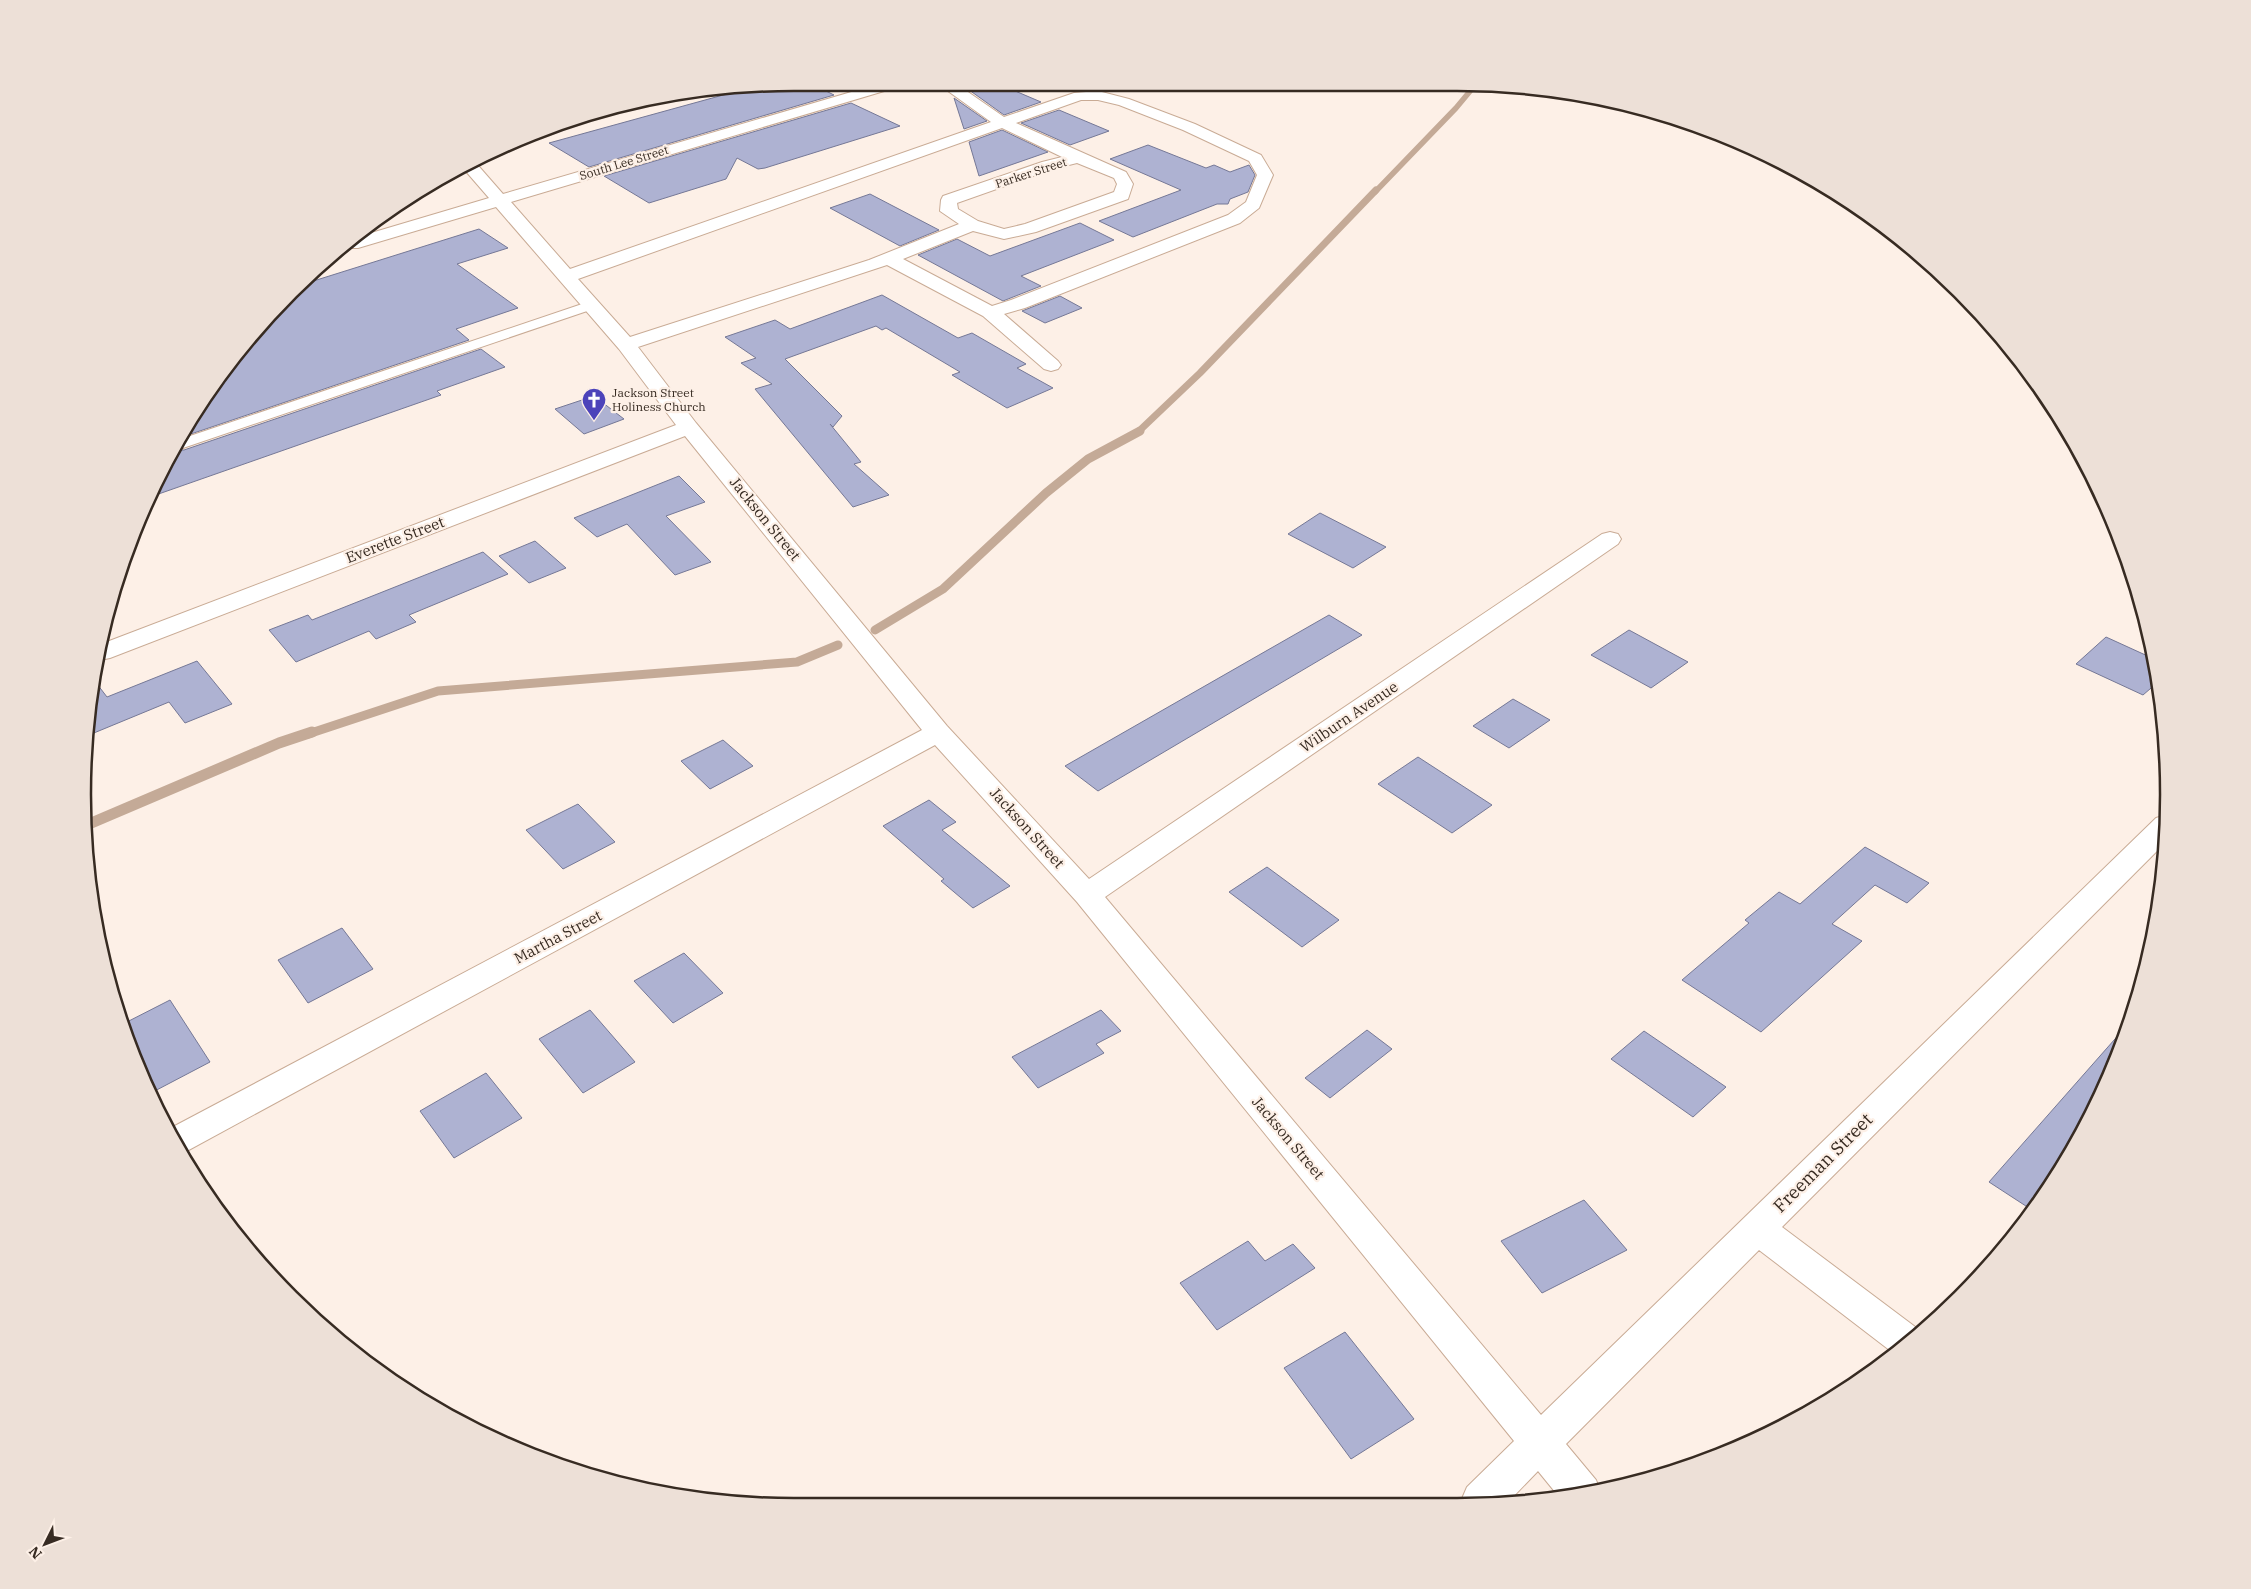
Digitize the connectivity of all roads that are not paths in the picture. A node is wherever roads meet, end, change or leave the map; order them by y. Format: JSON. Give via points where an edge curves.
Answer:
{"nodes":[{"id":1,"x":866,"y":91,"type":"edge"},
{"id":2,"x":958,"y":91,"type":"edge"},
{"id":3,"x":1001,"y":122,"type":"junction"},
{"id":4,"x":1078,"y":158,"type":"junction"},
{"id":5,"x":473,"y":169,"type":"edge"},
{"id":6,"x":498,"y":201,"type":"junction"},
{"id":7,"x":972,"y":225,"type":"junction"},
{"id":8,"x":361,"y":241,"type":"edge"},
{"id":9,"x":889,"y":259,"type":"junction"},
{"id":10,"x":566,"y":277,"type":"junction"},
{"id":11,"x":591,"y":305,"type":"junction"},
{"id":12,"x":990,"y":312,"type":"junction"},
{"id":13,"x":626,"y":344,"type":"junction"},
{"id":14,"x":1051,"y":365,"type":"dead end"},
{"id":15,"x":689,"y":427,"type":"junction"},
{"id":16,"x":185,"y":443,"type":"edge"},
{"id":17,"x":1610,"y":540,"type":"dead end"},
{"id":18,"x":106,"y":651,"type":"edge"},
{"id":19,"x":938,"y":732,"type":"junction"},
{"id":20,"x":2158,"y":833,"type":"edge"},
{"id":21,"x":1087,"y":895,"type":"junction"},
{"id":22,"x":181,"y":1139,"type":"edge"},
{"id":23,"x":1757,"y":1228,"type":"junction"},
{"id":24,"x":1902,"y":1338,"type":"edge"},
{"id":25,"x":1539,"y":1442,"type":"junction"},
{"id":26,"x":1576,"y":1487,"type":"edge"},
{"id":27,"x":1485,"y":1497,"type":"edge"}],
"edges":[{"from":1,"to":6,"type":"street","name":"South Lee Street"},
{"from":2,"to":3,"type":"street"},
{"from":3,"to":4,"type":"street"},
{"from":3,"to":10,"type":"street"},
{"from":3,"to":12,"type":"street","via":[[1079,96],[1098,95],[1124,102],[1256,158],[1265,174],[1252,204],[1234,218],[1018,304]]},
{"from":4,"to":7,"type":"street","name":"Parker Street","via":[[1048,165],[949,200],[948,211]]},
{"from":4,"to":7,"type":"street","name":"Parker Street","via":[[1120,175],[1125,184],[1122,194],[1030,228],[1004,234]]},
{"from":5,"to":6,"type":"street","name":"Jackson Street"},
{"from":6,"to":8,"type":"street","name":"South Lee Street"},
{"from":6,"to":10,"type":"street","name":"Jackson Street"},
{"from":7,"to":9,"type":"street"},
{"from":9,"to":12,"type":"street"},
{"from":9,"to":13,"type":"street"},
{"from":10,"to":11,"type":"street","name":"Jackson Street"},
{"from":11,"to":13,"type":"street","name":"Jackson Street"},
{"from":11,"to":16,"type":"lane"},
{"from":12,"to":14,"type":"street"},
{"from":13,"to":15,"type":"street","name":"Jackson Street"},
{"from":15,"to":18,"type":"street","name":"Everette Street"},
{"from":15,"to":19,"type":"street","name":"Jackson Street"},
{"from":17,"to":21,"type":"street","name":"Wilburn Avenue"},
{"from":19,"to":21,"type":"street","name":"Jackson Street"},
{"from":19,"to":22,"type":"street","name":"Martha Street"},
{"from":20,"to":23,"type":"street","name":"Freeman Street"},
{"from":21,"to":25,"type":"street","name":"Jackson Street"},
{"from":23,"to":24,"type":"street"},
{"from":23,"to":25,"type":"street","name":"Freeman Street"},
{"from":25,"to":26,"type":"street","name":"Jackson Street"},
{"from":25,"to":27,"type":"street","name":"Freeman Street"}]}
